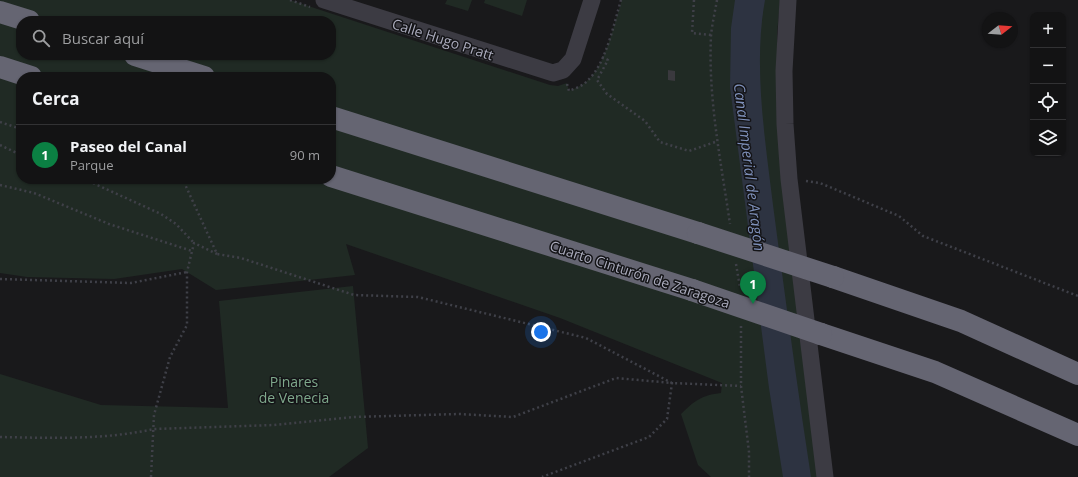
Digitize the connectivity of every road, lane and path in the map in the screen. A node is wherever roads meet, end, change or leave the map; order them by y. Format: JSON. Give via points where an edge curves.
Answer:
{"nodes":[{"id":1,"x":592,"y":0,"type":"edge"},
{"id":2,"x":694,"y":0,"type":"edge"},
{"id":3,"x":788,"y":0,"type":"edge"},
{"id":4,"x":333,"y":2,"type":"edge"},
{"id":5,"x":0,"y":12,"type":"edge"},
{"id":6,"x":16,"y":17,"type":"edge"},
{"id":7,"x":711,"y":35,"type":"dead end"},
{"id":8,"x":602,"y":57,"type":"dead end"},
{"id":9,"x":151,"y":60,"type":"edge"},
{"id":10,"x":0,"y":67,"type":"edge"},
{"id":11,"x":16,"y":72,"type":"edge"},
{"id":12,"x":188,"y":72,"type":"edge"},
{"id":13,"x":336,"y":119,"type":"edge"},
{"id":14,"x":0,"y":122,"type":"edge"},
{"id":15,"x":16,"y":127,"type":"edge"},
{"id":16,"x":718,"y":141,"type":"dead end"},
{"id":17,"x":0,"y":145,"type":"edge"},
{"id":18,"x":16,"y":153,"type":"edge"},
{"id":19,"x":336,"y":178,"type":"edge"},
{"id":20,"x":790,"y":180,"type":"junction"},
{"id":21,"x":95,"y":184,"type":"edge"},
{"id":22,"x":185,"y":184,"type":"edge"},
{"id":23,"x":0,"y":185,"type":"edge"},
{"id":24,"x":194,"y":243,"type":"junction"},
{"id":25,"x":192,"y":251,"type":"junction"},
{"id":26,"x":217,"y":254,"type":"junction"},
{"id":27,"x":188,"y":272,"type":"junction"},
{"id":28,"x":0,"y":279,"type":"edge"},
{"id":29,"x":1078,"y":296,"type":"edge"},
{"id":30,"x":1078,"y":374,"type":"edge"},
{"id":31,"x":672,"y":383,"type":"junction"},
{"id":32,"x":741,"y":386,"type":"dead end"},
{"id":33,"x":154,"y":429,"type":"junction"},
{"id":34,"x":1074,"y":434,"type":"edge"},
{"id":35,"x":0,"y":437,"type":"edge"},
{"id":36,"x":151,"y":477,"type":"edge"},
{"id":37,"x":542,"y":477,"type":"edge"},
{"id":38,"x":825,"y":477,"type":"edge"}],
"edges":[{"from":1,"to":4,"type":"street","name":"Calle Hugo Pratt","via":[[573,59],[563,70],[553,73]]},
{"from":2,"to":7,"type":"path","via":[[692,33]]},
{"from":3,"to":20,"type":"street","via":[[784,71]]},
{"from":5,"to":6,"type":"highway"},
{"from":8,"to":16,"type":"path","via":[[608,60],[597,80],[607,94],[645,120],[660,142],[690,151]]},
{"from":9,"to":12,"type":"highway"},
{"from":10,"to":11,"type":"highway"},
{"from":13,"to":30,"type":"highway","bridge":true,"via":[[698,233],[961,321]]},
{"from":14,"to":15,"type":"path"},
{"from":17,"to":18,"type":"path"},
{"from":19,"to":34,"type":"highway","name":"Cuarto Cinturón de Zaragoza","bridge":true,"via":[[692,290],[935,372]]},
{"from":20,"to":29,"type":"path","via":[[820,183],[899,216],[923,236]]},
{"from":20,"to":38,"type":"street"},
{"from":21,"to":24,"type":"path","via":[[161,214],[176,224]]},
{"from":22,"to":26,"type":"path"},
{"from":23,"to":25,"type":"path","via":[[34,193],[110,224]]},
{"from":24,"to":25,"type":"path"},
{"from":24,"to":26,"type":"path"},
{"from":25,"to":27,"type":"path"},
{"from":26,"to":31,"type":"path","via":[[240,258],[354,295],[418,297],[586,338]]},
{"from":27,"to":28,"type":"path","via":[[131,283]]},
{"from":27,"to":33,"type":"path","via":[[187,325],[170,357],[154,415]]},
{"from":31,"to":32,"type":"path"},
{"from":31,"to":33,"type":"path","via":[[616,378],[513,417],[459,414],[354,417],[274,425]]},
{"from":31,"to":37,"type":"path","via":[[667,419],[649,437]]},
{"from":33,"to":35,"type":"path","via":[[135,433],[58,438]]},
{"from":33,"to":36,"type":"path"}]}
